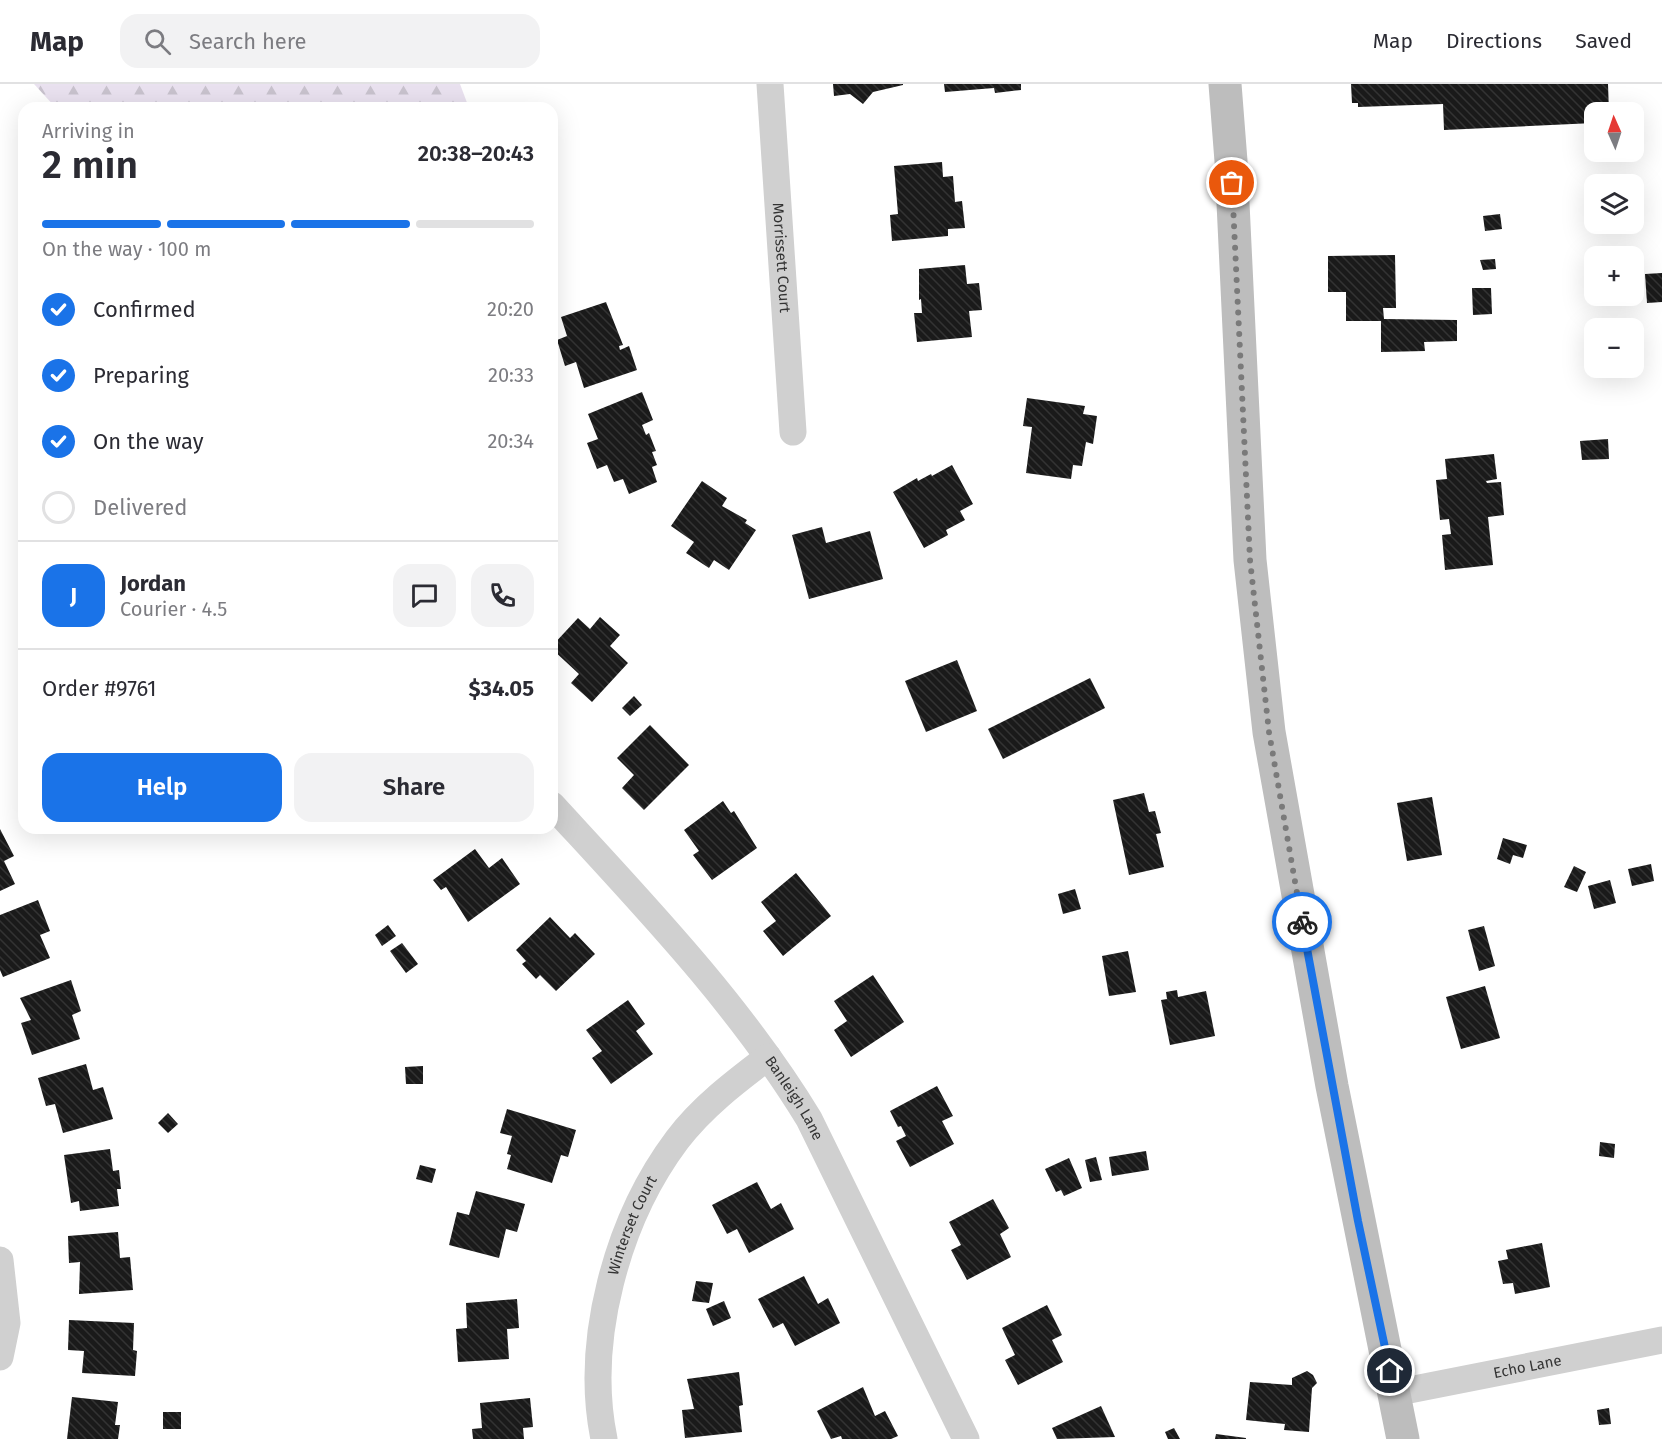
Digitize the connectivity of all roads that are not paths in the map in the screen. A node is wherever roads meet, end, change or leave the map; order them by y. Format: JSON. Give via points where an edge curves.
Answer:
{"nodes":[{"id":1,"x":770,"y":84,"type":"edge"},
{"id":2,"x":1225,"y":84,"type":"edge"},
{"id":3,"x":793,"y":432,"type":"dead end"},
{"id":4,"x":558,"y":811,"type":"edge"},
{"id":5,"x":768,"y":1057,"type":"junction"},
{"id":6,"x":0,"y":1260,"type":"edge"},
{"id":7,"x":1662,"y":1340,"type":"edge"},
{"id":8,"x":0,"y":1357,"type":"edge"},
{"id":9,"x":1395,"y":1393,"type":"junction"},
{"id":10,"x":604,"y":1439,"type":"edge"},
{"id":11,"x":966,"y":1439,"type":"edge"},
{"id":12,"x":1404,"y":1439,"type":"edge"}],
"edges":[{"from":1,"to":3,"type":"street","name":"Morrissett Court"},
{"from":2,"to":9,"type":"street","via":[[1250,560],[1269,732],[1332,1086]]},
{"from":4,"to":5,"type":"street","name":"Banleigh Lane","via":[[661,923]]},
{"from":5,"to":10,"type":"street","name":"Winterset Court","via":[[705,1108],[677,1140],[653,1176],[618,1253],[603,1311],[598,1412]]},
{"from":5,"to":11,"type":"street","name":"Banleigh Lane","via":[[809,1119]]},
{"from":6,"to":8,"type":"street","via":[[8,1323]]},
{"from":7,"to":9,"type":"street","name":"Echo Lane"},
{"from":9,"to":12,"type":"street"}]}
